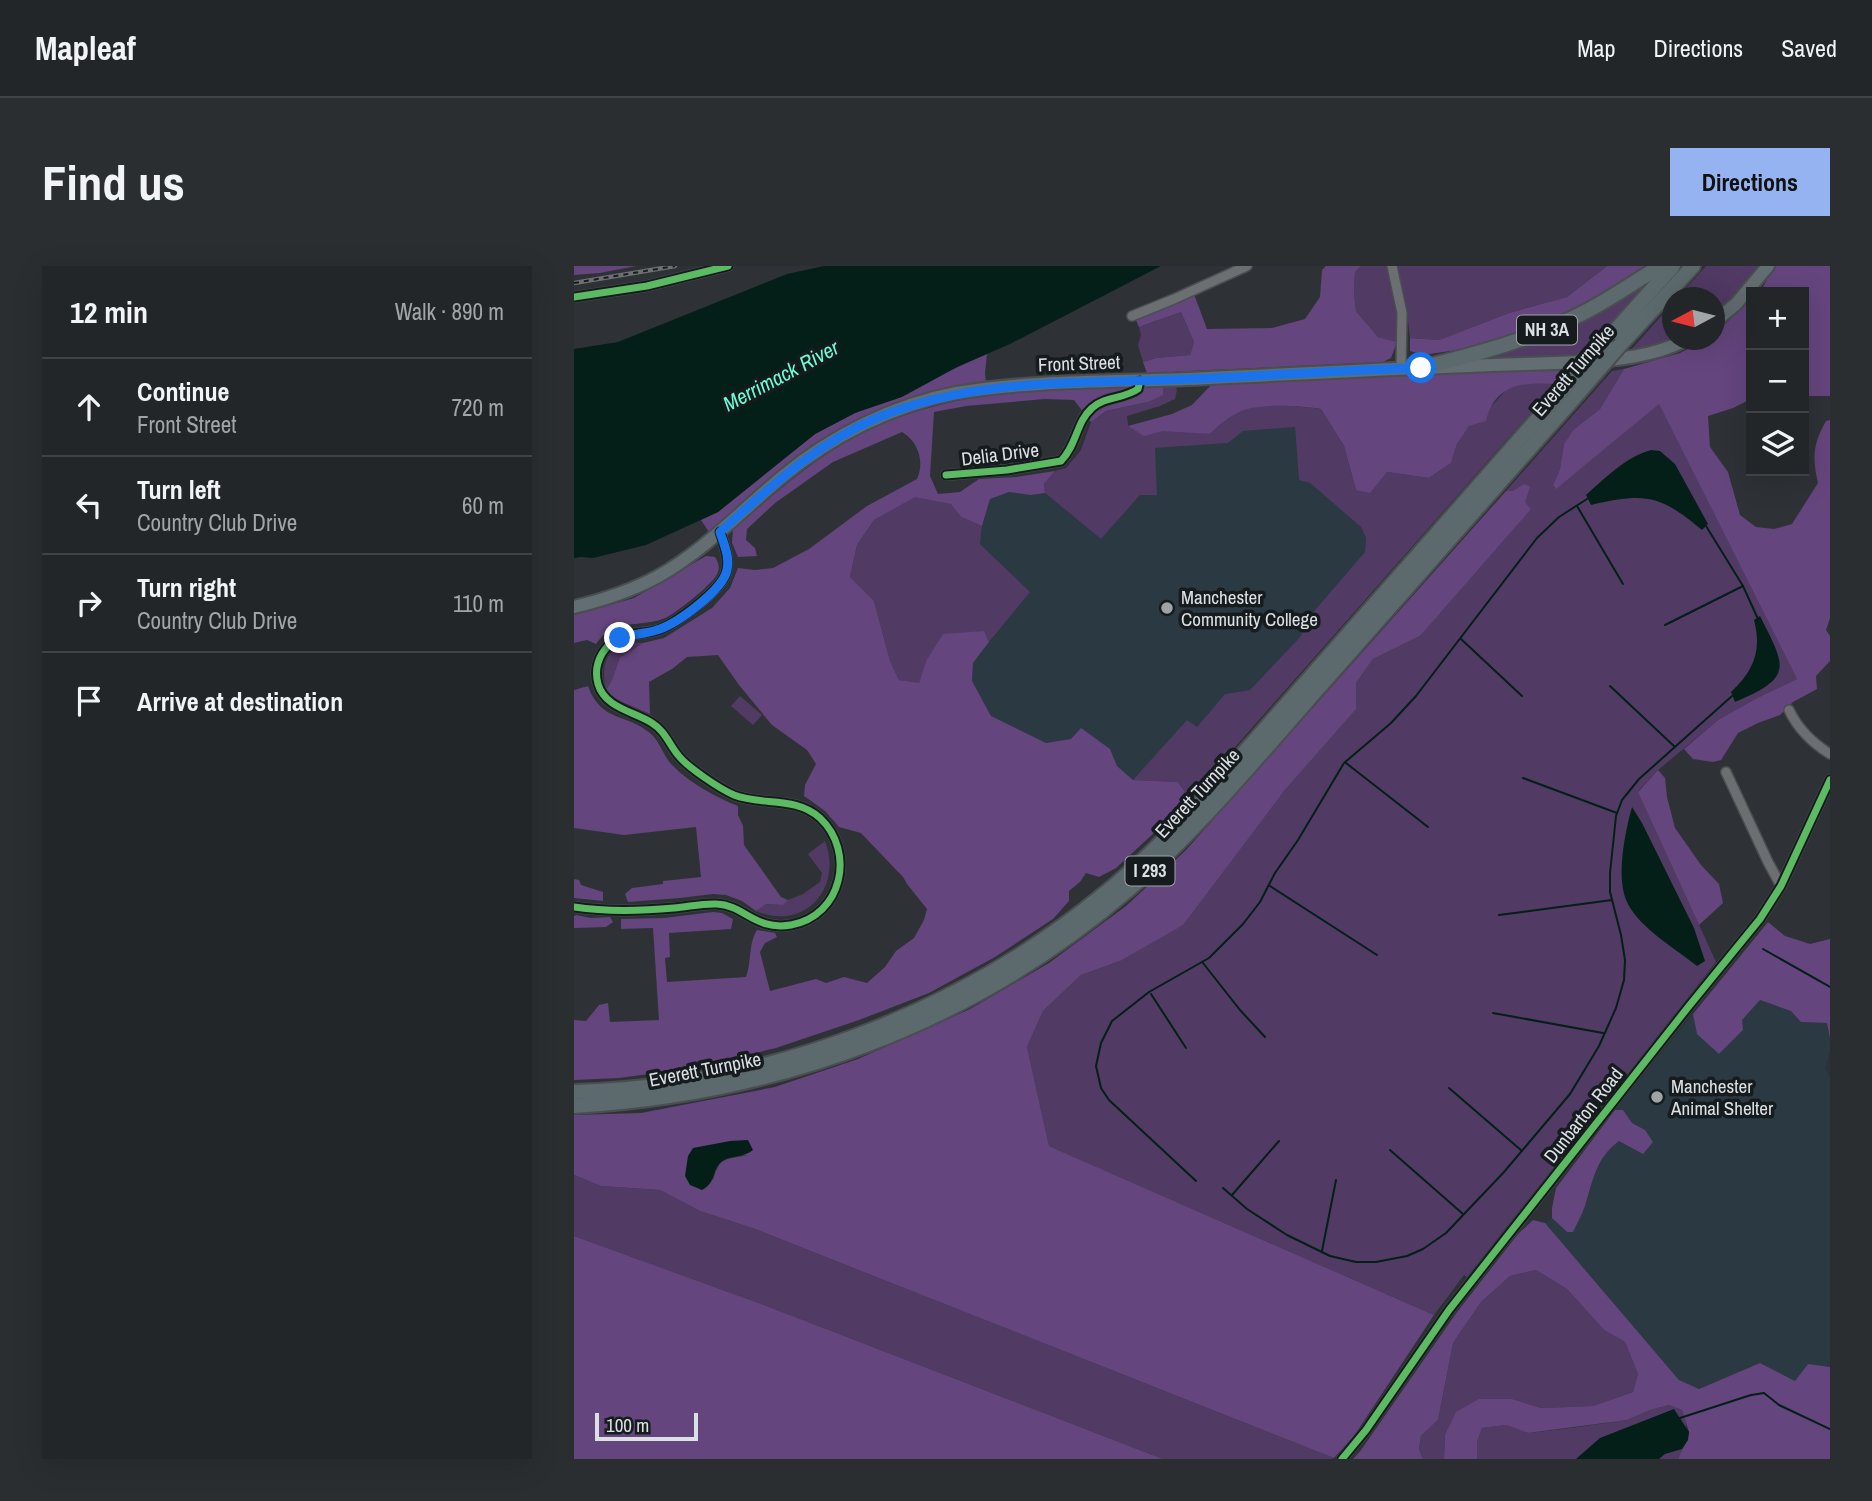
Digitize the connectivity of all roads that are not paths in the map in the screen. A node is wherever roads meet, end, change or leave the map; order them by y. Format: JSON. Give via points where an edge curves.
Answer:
{"nodes":[{"id":1,"x":728,"y":266,"type":"edge"},
{"id":2,"x":1247,"y":266,"type":"edge"},
{"id":3,"x":1392,"y":266,"type":"edge"},
{"id":4,"x":1661,"y":266,"type":"edge"},
{"id":5,"x":1673,"y":266,"type":"edge"},
{"id":6,"x":1693,"y":266,"type":"edge"},
{"id":7,"x":1768,"y":266,"type":"edge"},
{"id":8,"x":574,"y":297,"type":"edge"},
{"id":9,"x":1725,"y":312,"type":"edge"},
{"id":10,"x":1132,"y":316,"type":"dead end"},
{"id":11,"x":1614,"y":343,"type":"junction"},
{"id":12,"x":1662,"y":350,"type":"edge"},
{"id":13,"x":1401,"y":368,"type":"junction"},
{"id":14,"x":1421,"y":368,"type":"junction"},
{"id":15,"x":1140,"y":381,"type":"junction"},
{"id":16,"x":1568,"y":395,"type":"junction"},
{"id":17,"x":946,"y":475,"type":"dead end"},
{"id":18,"x":720,"y":532,"type":"junction"},
{"id":19,"x":574,"y":607,"type":"edge"},
{"id":20,"x":1789,"y":710,"type":"dead end"},
{"id":21,"x":1830,"y":754,"type":"edge"},
{"id":22,"x":1726,"y":772,"type":"dead end"},
{"id":23,"x":1830,"y":780,"type":"edge"},
{"id":24,"x":1781,"y":886,"type":"junction"},
{"id":25,"x":574,"y":907,"type":"edge"},
{"id":26,"x":574,"y":1092,"type":"edge"},
{"id":27,"x":574,"y":1106,"type":"edge"},
{"id":28,"x":1342,"y":1459,"type":"edge"}],
"edges":[{"from":1,"to":8,"type":"street","via":[[648,286]]},
{"from":2,"to":10,"type":"street"},
{"from":3,"to":13,"type":"street","via":[[1402,313]]},
{"from":4,"to":14,"type":"highway","number":"NH 3A","via":[[1560,324],[1493,350]]},
{"from":5,"to":11,"type":"highway","name":"Everett Turnpike","number":"I 293"},
{"from":6,"to":11,"type":"highway","name":"Everett Turnpike","number":"I 293"},
{"from":7,"to":9,"type":"main road"},
{"from":11,"to":16,"type":"highway","name":"Everett Turnpike","number":"I 293","bridge":true},
{"from":12,"to":14,"type":"main road","name":"Front Street","number":"NH 3A","via":[[1622,359]]},
{"from":13,"to":14,"type":"main road","name":"Front Street","number":"NH 3A"},
{"from":13,"to":15,"type":"main road","name":"Front Street","number":"NH 3A"},
{"from":15,"to":17,"type":"street","name":"Delia Drive","via":[[1132,394],[1101,401],[1089,410],[1073,447],[1061,461]]},
{"from":15,"to":18,"type":"main road","name":"Front Street","number":"NH 3A","via":[[1004,387],[940,397],[899,410],[815,453]]},
{"from":16,"to":26,"type":"highway","name":"Everett Turnpike","number":"I 293","via":[[1206,796],[1150,854],[1076,916],[967,985],[849,1038],[710,1077]]},
{"from":16,"to":27,"type":"highway","name":"Everett Turnpike","number":"I 293","via":[[1204,817],[1078,930],[1012,975],[955,1006],[838,1056],[713,1089]]},
{"from":18,"to":19,"type":"main road","name":"Front Street","number":"NH 3A","via":[[646,582]]},
{"from":18,"to":25,"type":"street","via":[[728,563],[719,586],[662,629],[613,642],[600,657],[597,682],[608,700],[656,726],[683,761],[727,791],[756,801],[799,805],[820,818],[839,847],[836,887],[815,914],[786,926],[760,923],[716,903],[651,910]]},
{"from":20,"to":21,"type":"street","via":[[1800,730]]},
{"from":22,"to":24,"type":"street"},
{"from":23,"to":24,"type":"street","name":"Dunbarton Road"},
{"from":24,"to":28,"type":"street","name":"Dunbarton Road","via":[[1760,919],[1449,1310]]}]}
